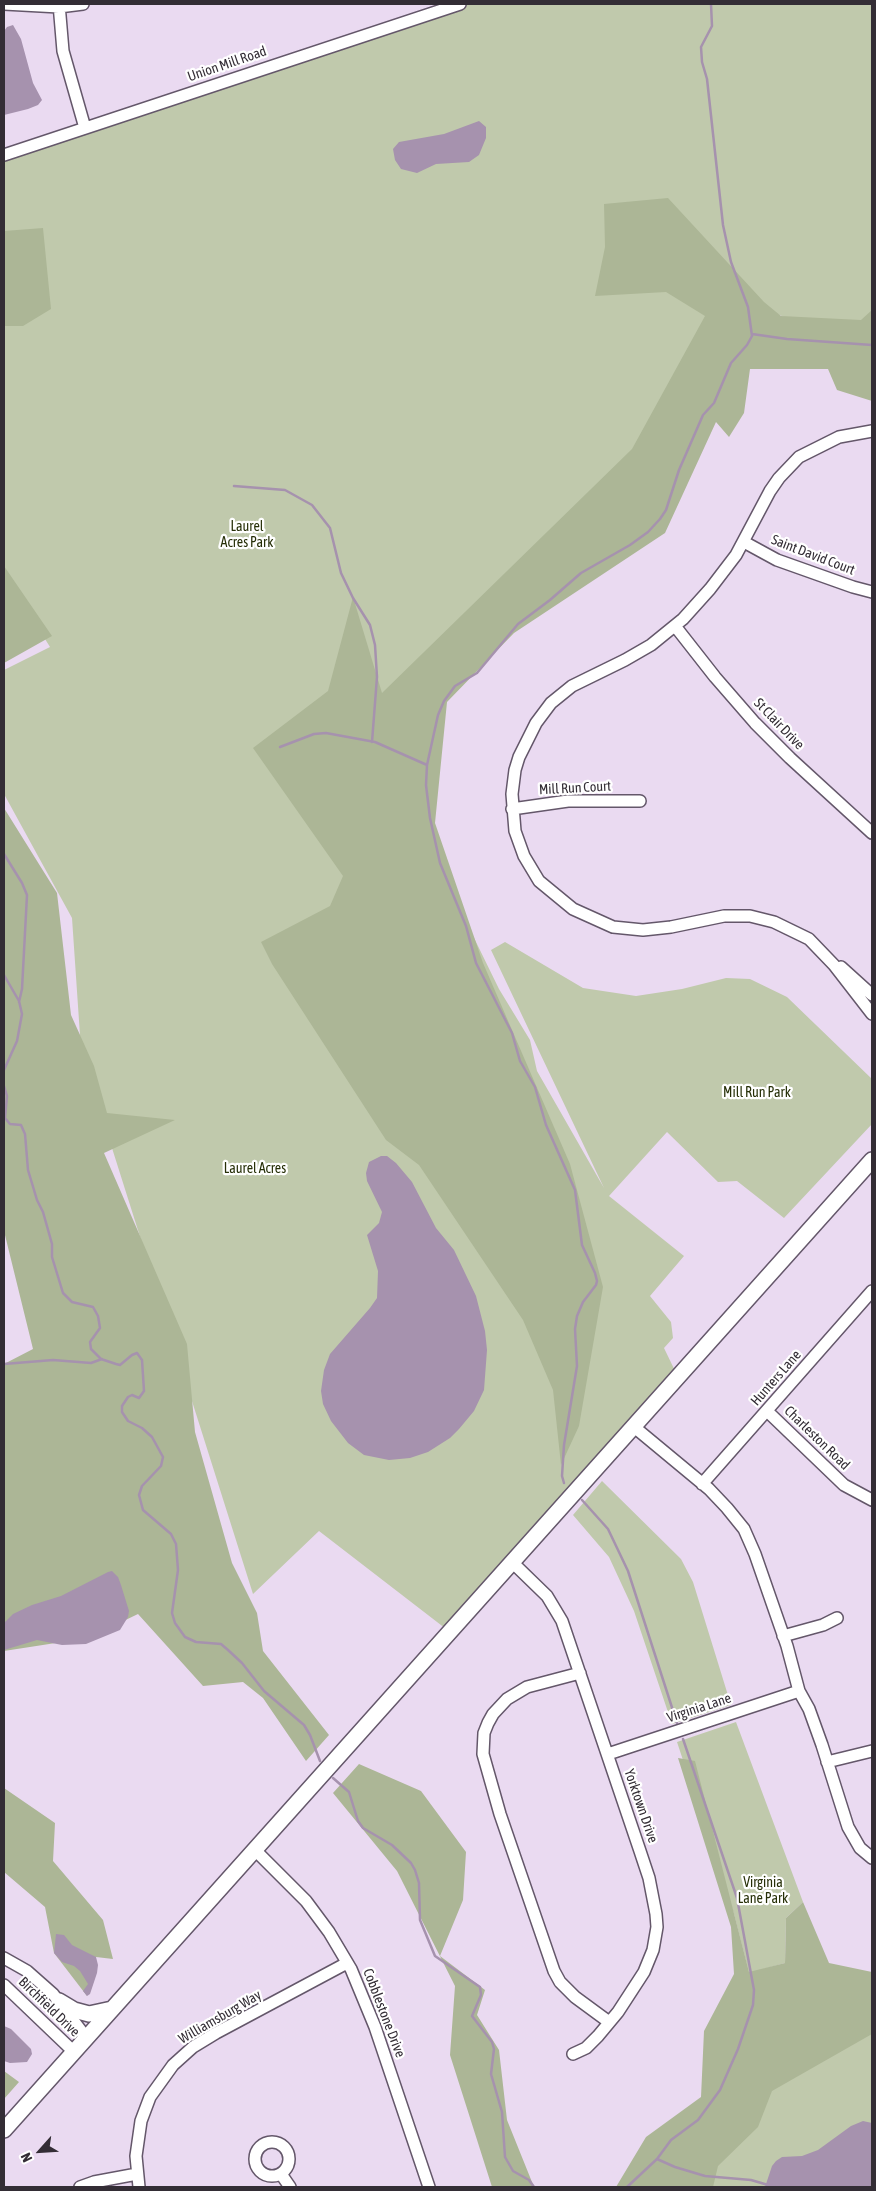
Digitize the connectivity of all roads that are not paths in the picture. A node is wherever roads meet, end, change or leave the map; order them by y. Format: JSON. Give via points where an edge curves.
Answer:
{"nodes":[{"id":1,"x":4,"y":4,"type":"edge"},
{"id":2,"x":83,"y":4,"type":"edge"},
{"id":3,"x":460,"y":4,"type":"edge"},
{"id":4,"x":59,"y":5,"type":"edge"},
{"id":5,"x":85,"y":128,"type":"junction"},
{"id":6,"x":4,"y":155,"type":"edge"},
{"id":7,"x":872,"y":431,"type":"edge"},
{"id":8,"x":744,"y":542,"type":"junction"},
{"id":9,"x":872,"y":592,"type":"edge"},
{"id":10,"x":675,"y":626,"type":"junction"},
{"id":11,"x":640,"y":801,"type":"dead end"},
{"id":12,"x":512,"y":809,"type":"junction"},
{"id":13,"x":872,"y":832,"type":"edge"},
{"id":14,"x":834,"y":964,"type":"junction"},
{"id":15,"x":872,"y":995,"type":"edge"},
{"id":16,"x":872,"y":1014,"type":"edge"},
{"id":17,"x":872,"y":1160,"type":"edge"},
{"id":18,"x":872,"y":1291,"type":"edge"},
{"id":19,"x":767,"y":1411,"type":"junction"},
{"id":20,"x":633,"y":1426,"type":"junction"},
{"id":21,"x":702,"y":1484,"type":"junction"},
{"id":22,"x":872,"y":1500,"type":"edge"},
{"id":23,"x":512,"y":1562,"type":"junction"},
{"id":24,"x":837,"y":1618,"type":"dead end"},
{"id":25,"x":784,"y":1636,"type":"junction"},
{"id":26,"x":580,"y":1673,"type":"junction"},
{"id":27,"x":799,"y":1691,"type":"junction"},
{"id":28,"x":872,"y":1751,"type":"edge"},
{"id":29,"x":608,"y":1754,"type":"junction"},
{"id":30,"x":827,"y":1762,"type":"junction"},
{"id":31,"x":254,"y":1849,"type":"junction"},
{"id":32,"x":872,"y":1858,"type":"edge"},
{"id":33,"x":4,"y":1958,"type":"edge"},
{"id":34,"x":347,"y":1963,"type":"junction"},
{"id":35,"x":4,"y":1985,"type":"edge"},
{"id":36,"x":59,"y":2001,"type":"junction"},
{"id":37,"x":112,"y":2010,"type":"junction"},
{"id":38,"x":609,"y":2022,"type":"junction"},
{"id":39,"x":86,"y":2038,"type":"junction"},
{"id":40,"x":73,"y":2051,"type":"junction"},
{"id":41,"x":572,"y":2054,"type":"dead end"},
{"id":42,"x":4,"y":2130,"type":"edge"},
{"id":43,"x":137,"y":2174,"type":"junction"},
{"id":44,"x":281,"y":2174,"type":"dead end"},
{"id":45,"x":80,"y":2187,"type":"edge"},
{"id":46,"x":139,"y":2187,"type":"edge"},
{"id":47,"x":290,"y":2187,"type":"edge"},
{"id":48,"x":429,"y":2187,"type":"edge"}],
"edges":[{"from":1,"to":4,"type":"street"},
{"from":2,"to":4,"type":"street"},
{"from":3,"to":5,"type":"street","name":"Union Mill Road"},
{"from":4,"to":5,"type":"street","via":[[63,51]]},
{"from":5,"to":6,"type":"street","name":"Union Mill Road"},
{"from":7,"to":8,"type":"street","via":[[839,437],[799,457],[770,490]]},
{"from":8,"to":9,"type":"street","name":"Saint David Court","via":[[777,560]]},
{"from":8,"to":10,"type":"street","via":[[706,594]]},
{"from":10,"to":12,"type":"street","via":[[638,653],[572,686],[551,703],[536,723],[519,757],[512,782]]},
{"from":10,"to":13,"type":"street","name":"St Clair Drive","via":[[755,723]]},
{"from":11,"to":12,"type":"street","name":"Mill Run Court","via":[[563,801]]},
{"from":12,"to":14,"type":"street","via":[[522,850],[539,880],[560,901],[586,916],[613,927],[643,930],[671,928],[724,916],[762,918],[810,939]]},
{"from":14,"to":15,"type":"street","via":[[845,969]]},
{"from":14,"to":16,"type":"street"},
{"from":17,"to":20,"type":"main road"},
{"from":18,"to":19,"type":"street","name":"Hunters Lane"},
{"from":19,"to":21,"type":"street","name":"Hunters Lane"},
{"from":19,"to":22,"type":"street","name":"Charleston Road","via":[[844,1485]]},
{"from":20,"to":21,"type":"street"},
{"from":20,"to":23,"type":"main road"},
{"from":21,"to":25,"type":"street","via":[[744,1529]]},
{"from":23,"to":26,"type":"street","name":"Yorktown Drive","via":[[552,1604],[566,1631]]},
{"from":23,"to":31,"type":"main road"},
{"from":24,"to":25,"type":"street"},
{"from":25,"to":27,"type":"street"},
{"from":26,"to":29,"type":"street","name":"Yorktown Drive"},
{"from":26,"to":38,"type":"street","via":[[527,1687],[507,1699],[493,1714],[484,1732],[483,1754],[500,1814],[554,1971],[575,1997]]},
{"from":27,"to":29,"type":"street","name":"Virginia Lane"},
{"from":27,"to":30,"type":"street","via":[[809,1709]]},
{"from":28,"to":30,"type":"street"},
{"from":29,"to":38,"type":"street","name":"Yorktown Drive","via":[[649,1878],[657,1927],[653,1950],[644,1972]]},
{"from":30,"to":32,"type":"street","via":[[848,1827],[860,1848]]},
{"from":31,"to":34,"type":"street","name":"Cobblestone Drive","via":[[306,1901]]},
{"from":31,"to":37,"type":"main road"},
{"from":33,"to":36,"type":"street","name":"Birchfield Drive","via":[[27,1971]]},
{"from":34,"to":43,"type":"street","name":"Williamsburg Way","via":[[216,2033],[173,2065],[156,2086],[144,2109],[136,2145]]},
{"from":34,"to":48,"type":"street","name":"Cobblestone Drive","via":[[375,2027]]},
{"from":35,"to":40,"type":"street","name":"Birchfield Drive"},
{"from":36,"to":37,"type":"main road","via":[[89,2014]]},
{"from":36,"to":39,"type":"street","name":"Birchfield Drive"},
{"from":37,"to":39,"type":"main road"},
{"from":38,"to":41,"type":"street","name":"Yorktown Drive","via":[[586,2048]]},
{"from":39,"to":40,"type":"main road"},
{"from":40,"to":42,"type":"main road"},
{"from":43,"to":45,"type":"street"},
{"from":43,"to":46,"type":"street","name":"Williamsburg Way"},
{"from":44,"to":47,"type":"street"}]}
